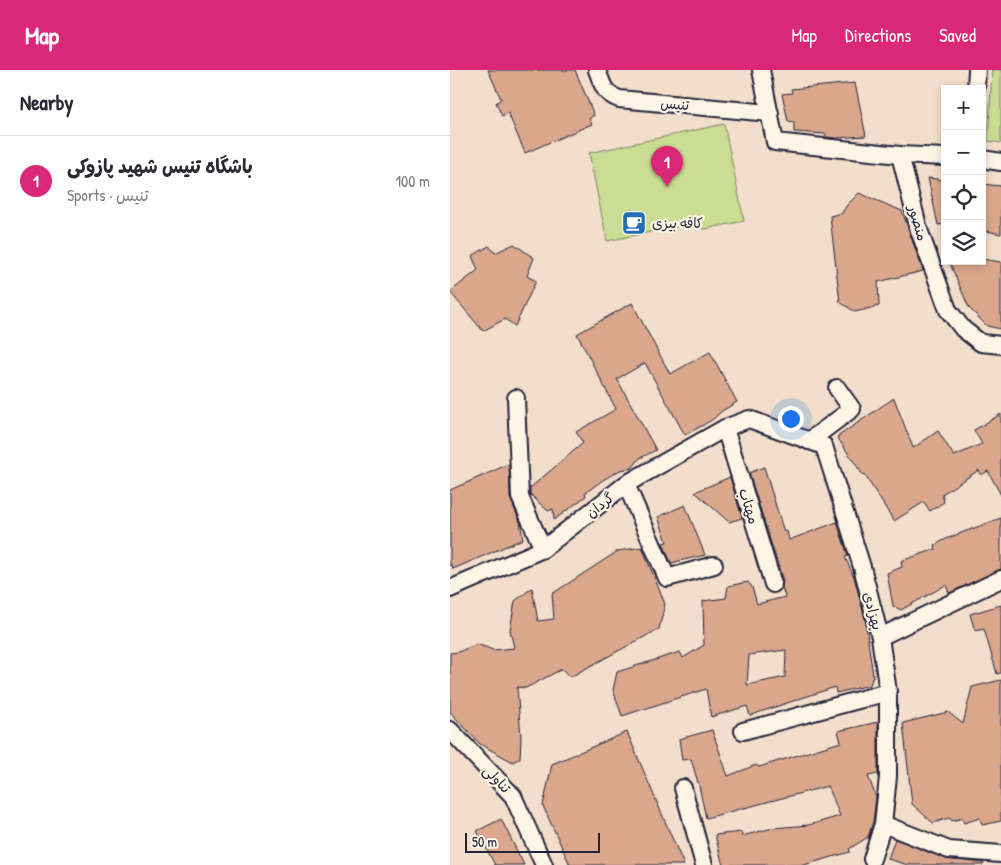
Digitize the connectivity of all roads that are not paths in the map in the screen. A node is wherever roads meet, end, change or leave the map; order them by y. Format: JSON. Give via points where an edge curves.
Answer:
{"nodes":[{"id":1,"x":597,"y":70,"type":"edge"},
{"id":2,"x":761,"y":70,"type":"edge"},
{"id":3,"x":977,"y":70,"type":"edge"},
{"id":4,"x":976,"y":85,"type":"edge"},
{"id":5,"x":770,"y":113,"type":"junction"},
{"id":6,"x":900,"y":155,"type":"junction"},
{"id":7,"x":941,"y":157,"type":"edge"},
{"id":8,"x":986,"y":160,"type":"edge"},
{"id":9,"x":1001,"y":162,"type":"edge"},
{"id":10,"x":1001,"y":346,"type":"edge"},
{"id":11,"x":837,"y":388,"type":"dead end"},
{"id":12,"x":516,"y":398,"type":"dead end"},
{"id":13,"x":749,"y":419,"type":"joint"},
{"id":14,"x":725,"y":428,"type":"junction"},
{"id":15,"x":810,"y":441,"type":"junction"},
{"id":16,"x":626,"y":484,"type":"junction"},
{"id":17,"x":543,"y":549,"type":"junction"},
{"id":18,"x":714,"y":565,"type":"dead end"},
{"id":19,"x":1001,"y":579,"type":"edge"},
{"id":20,"x":773,"y":584,"type":"dead end"},
{"id":21,"x":450,"y":589,"type":"edge"},
{"id":22,"x":880,"y":636,"type":"junction"},
{"id":23,"x":888,"y":692,"type":"junction"},
{"id":24,"x":450,"y":730,"type":"edge"},
{"id":25,"x":743,"y":731,"type":"dead end"},
{"id":26,"x":683,"y":788,"type":"dead end"},
{"id":27,"x":883,"y":824,"type":"junction"},
{"id":28,"x":1001,"y":854,"type":"edge"},
{"id":29,"x":872,"y":863,"type":"edge"},
{"id":30,"x":544,"y":865,"type":"edge"},
{"id":31,"x":704,"y":865,"type":"edge"}],
"edges":[{"from":1,"to":5,"type":"street","name":"تنیس","via":[[605,90],[619,99]]},
{"from":2,"to":5,"type":"street"},
{"from":3,"to":4,"type":"street"},
{"from":5,"to":6,"type":"street","via":[[775,142]]},
{"from":6,"to":7,"type":"street"},
{"from":6,"to":10,"type":"street","name":"منصور","via":[[919,230],[948,310],[963,329],[981,343]]},
{"from":8,"to":9,"type":"street"},
{"from":11,"to":15,"type":"street","via":[[852,410]]},
{"from":12,"to":17,"type":"street","via":[[520,496]]},
{"from":13,"to":14,"type":"street","name":"گردان"},
{"from":13,"to":15,"type":"street","name":"بهزادی"},
{"from":14,"to":16,"type":"street","name":"گردان"},
{"from":14,"to":20,"type":"street","name":"مهتاب"},
{"from":15,"to":22,"type":"street","name":"بهزادی","via":[[824,446]]},
{"from":16,"to":17,"type":"street","name":"گردان"},
{"from":16,"to":18,"type":"street","via":[[667,578]]},
{"from":17,"to":21,"type":"street","name":"گردان"},
{"from":19,"to":22,"type":"street"},
{"from":22,"to":23,"type":"street","name":"بهزادی"},
{"from":23,"to":25,"type":"street"},
{"from":23,"to":27,"type":"street","name":"بهزادی","via":[[888,777]]},
{"from":24,"to":30,"type":"street","name":"تناولی","via":[[514,796]]},
{"from":26,"to":31,"type":"street"},
{"from":27,"to":28,"type":"street","via":[[949,850]]},
{"from":27,"to":29,"type":"street","name":"بهزادی"}]}
